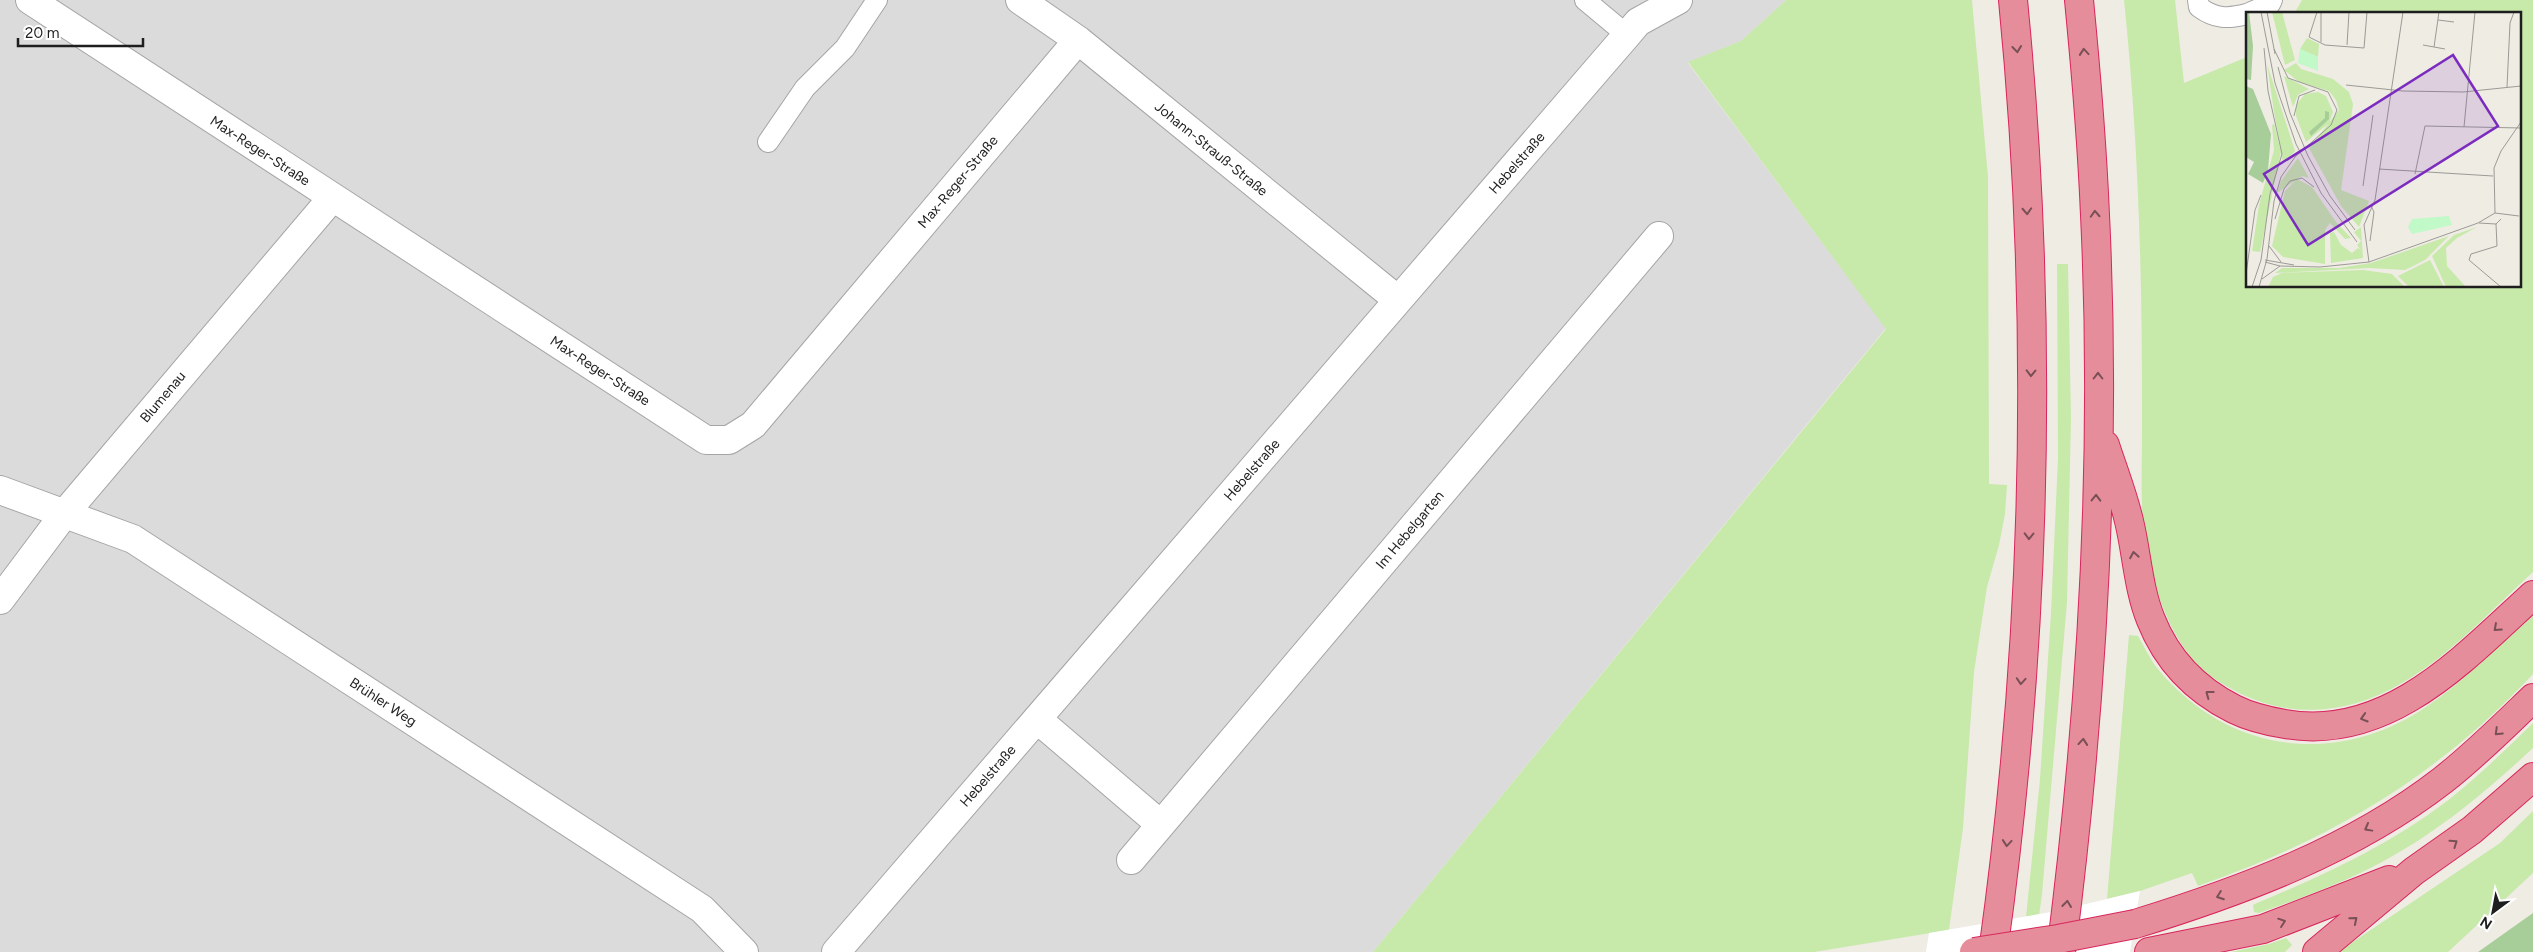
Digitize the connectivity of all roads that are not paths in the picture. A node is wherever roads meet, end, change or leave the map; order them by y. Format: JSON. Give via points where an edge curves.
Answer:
{"nodes":[{"id":1,"x":30,"y":0,"type":"edge"},
{"id":2,"x":877,"y":0,"type":"edge"},
{"id":3,"x":1020,"y":0,"type":"edge"},
{"id":4,"x":1585,"y":0,"type":"edge"},
{"id":5,"x":1678,"y":0,"type":"edge"},
{"id":6,"x":2013,"y":0,"type":"edge"},
{"id":7,"x":2079,"y":0,"type":"edge"},
{"id":8,"x":2198,"y":0,"type":"edge"},
{"id":9,"x":2272,"y":0,"type":"edge"},
{"id":10,"x":2252,"y":12,"type":"edge"},
{"id":11,"x":2246,"y":14,"type":"edge"},
{"id":12,"x":1627,"y":35,"type":"junction"},
{"id":13,"x":1078,"y":40,"type":"junction"},
{"id":14,"x":768,"y":142,"type":"dead end"},
{"id":15,"x":332,"y":198,"type":"junction"},
{"id":16,"x":1659,"y":236,"type":"dead end"},
{"id":17,"x":1398,"y":300,"type":"junction"},
{"id":18,"x":2098,"y":425,"type":"junction"},
{"id":19,"x":0,"y":490,"type":"edge"},
{"id":20,"x":65,"y":512,"type":"junction"},
{"id":21,"x":2533,"y":595,"type":"edge"},
{"id":22,"x":0,"y":600,"type":"edge"},
{"id":23,"x":2533,"y":698,"type":"edge"},
{"id":24,"x":1037,"y":719,"type":"junction"},
{"id":25,"x":2533,"y":777,"type":"edge"},
{"id":26,"x":1160,"y":824,"type":"junction"},
{"id":27,"x":1130,"y":860,"type":"dead end"},
{"id":28,"x":2414,"y":870,"type":"junction"},
{"id":29,"x":744,"y":952,"type":"edge"},
{"id":30,"x":836,"y":952,"type":"edge"},
{"id":31,"x":1974,"y":952,"type":"edge"},
{"id":32,"x":1993,"y":952,"type":"edge"},
{"id":33,"x":2061,"y":952,"type":"edge"},
{"id":34,"x":2149,"y":952,"type":"edge"},
{"id":35,"x":2317,"y":952,"type":"edge"}],
"edges":[{"from":1,"to":15,"type":"street","name":"Max-Reger-Straße"},
{"from":2,"to":14,"type":"lane","via":[[845,48],[805,88]]},
{"from":3,"to":13,"type":"street","name":"Johann-Strauß-Straße"},
{"from":4,"to":12,"type":"lane"},
{"from":5,"to":12,"type":"street","name":"Hebelstraße","via":[[1638,22]]},
{"from":6,"to":32,"type":"highway","one_way":true,"via":[[2029,250],[2029,564],[2007,848]]},
{"from":18,"to":7,"type":"highway","one_way":true,"via":[[2096,216]]},
{"from":8,"to":11,"type":"lane","via":[[2199,7],[2211,16],[2231,18]]},
{"from":9,"to":10,"type":"lane"},
{"from":12,"to":17,"type":"street","name":"Hebelstraße"},
{"from":13,"to":15,"type":"street","name":"Max-Reger-Straße","via":[[753,425],[729,440],[706,440]]},
{"from":13,"to":17,"type":"street","name":"Johann-Strauß-Straße"},
{"from":15,"to":20,"type":"street","name":"Blumenau"},
{"from":16,"to":26,"type":"street","name":"Im Hebelgarten"},
{"from":17,"to":24,"type":"street","name":"Hebelstraße"},
{"from":21,"to":18,"type":"highway","one_way":true,"via":[[2431,684],[2380,713],[2326,727],[2296,726],[2244,714],[2217,700],[2192,681],[2162,643],[2150,619],[2129,521]]},
{"from":33,"to":18,"type":"highway","one_way":true,"via":[[2085,724]]},
{"from":19,"to":20,"type":"street","name":"Brühler Weg"},
{"from":20,"to":22,"type":"street","name":"Blumenau"},
{"from":20,"to":29,"type":"street","name":"Brühler Weg","via":[[141,545],[702,909]]},
{"from":23,"to":31,"type":"highway","one_way":true,"bridge":true,"via":[[2442,781],[2335,846],[2262,880],[2134,924]]},
{"from":24,"to":26,"type":"street"},
{"from":24,"to":30,"type":"street","name":"Hebelstraße"},
{"from":28,"to":25,"type":"highway","one_way":true,"via":[[2472,830]]},
{"from":26,"to":27,"type":"street","name":"Im Hebelgarten"},
{"from":34,"to":28,"type":"highway","one_way":true,"via":[[2263,928]]},
{"from":35,"to":28,"type":"highway","one_way":true}]}
